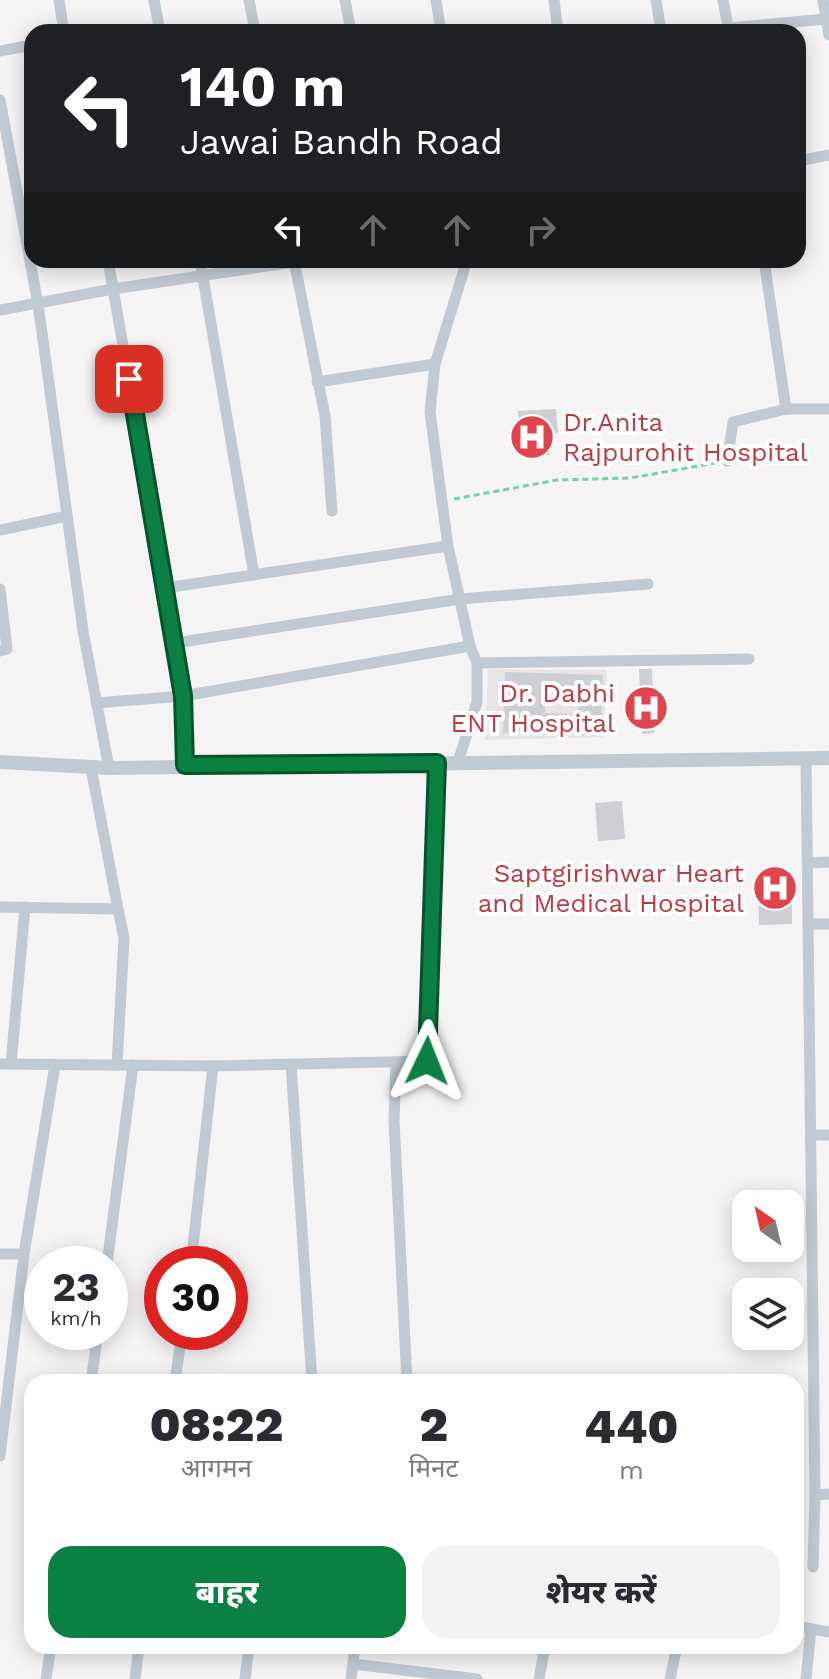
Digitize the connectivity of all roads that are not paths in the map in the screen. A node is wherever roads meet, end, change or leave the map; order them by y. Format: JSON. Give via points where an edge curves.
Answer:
{"nodes":[{"id":1,"x":59,"y":0,"type":"edge"},
{"id":2,"x":154,"y":0,"type":"edge"},
{"id":3,"x":249,"y":0,"type":"edge"},
{"id":4,"x":345,"y":0,"type":"edge"},
{"id":5,"x":436,"y":0,"type":"edge"},
{"id":6,"x":554,"y":0,"type":"edge"},
{"id":7,"x":656,"y":0,"type":"edge"},
{"id":8,"x":723,"y":0,"type":"edge"},
{"id":9,"x":823,"y":0,"type":"edge"},
{"id":10,"x":826,"y":19,"type":"junction"},
{"id":11,"x":63,"y":24,"type":"edge"},
{"id":12,"x":158,"y":24,"type":"edge"},
{"id":13,"x":254,"y":24,"type":"edge"},
{"id":14,"x":350,"y":24,"type":"edge"},
{"id":15,"x":440,"y":24,"type":"edge"},
{"id":16,"x":557,"y":24,"type":"edge"},
{"id":17,"x":660,"y":24,"type":"edge"},
{"id":18,"x":728,"y":24,"type":"edge"},
{"id":19,"x":782,"y":24,"type":"edge"},
{"id":20,"x":829,"y":35,"type":"edge"},
{"id":21,"x":24,"y":46,"type":"edge"},
{"id":22,"x":0,"y":51,"type":"edge"},
{"id":23,"x":1,"y":107,"type":"edge"},
{"id":24,"x":829,"y":155,"type":"edge"},
{"id":25,"x":806,"y":159,"type":"edge"},
{"id":26,"x":24,"y":229,"type":"edge"},
{"id":27,"x":31,"y":268,"type":"edge"},
{"id":28,"x":109,"y":268,"type":"edge"},
{"id":29,"x":202,"y":268,"type":"edge"},
{"id":30,"x":252,"y":268,"type":"edge"},
{"id":31,"x":295,"y":268,"type":"edge"},
{"id":32,"x":465,"y":268,"type":"edge"},
{"id":33,"x":765,"y":268,"type":"edge"},
{"id":34,"x":203,"y":276,"type":"junction"},
{"id":35,"x":113,"y":289,"type":"junction"},
{"id":36,"x":38,"y":304,"type":"junction"},
{"id":37,"x":0,"y":310,"type":"edge"},
{"id":38,"x":435,"y":364,"type":"junction"},
{"id":39,"x":317,"y":382,"type":"junction"},
{"id":40,"x":786,"y":409,"type":"junction"},
{"id":41,"x":829,"y":409,"type":"edge"},
{"id":42,"x":727,"y":461,"type":"road end"},
{"id":43,"x":332,"y":511,"type":"dead end"},
{"id":44,"x":67,"y":516,"type":"junction"},
{"id":45,"x":0,"y":530,"type":"edge"},
{"id":46,"x":448,"y":546,"type":"junction"},
{"id":47,"x":254,"y":575,"type":"junction"},
{"id":48,"x":648,"y":584,"type":"dead end"},
{"id":49,"x":165,"y":588,"type":"junction"},
{"id":50,"x":0,"y":589,"type":"edge"},
{"id":51,"x":460,"y":599,"type":"junction"},
{"id":52,"x":175,"y":643,"type":"junction"},
{"id":53,"x":470,"y":646,"type":"junction"},
{"id":54,"x":0,"y":651,"type":"edge"},
{"id":55,"x":749,"y":659,"type":"dead end"},
{"id":56,"x":477,"y":663,"type":"junction"},
{"id":57,"x":183,"y":696,"type":"junction"},
{"id":58,"x":96,"y":703,"type":"junction"},
{"id":59,"x":806,"y":758,"type":"junction"},
{"id":60,"x":829,"y":758,"type":"edge"},
{"id":61,"x":0,"y":762,"type":"edge"},
{"id":62,"x":458,"y":762,"type":"junction"},
{"id":63,"x":437,"y":763,"type":"junction"},
{"id":64,"x":185,"y":765,"type":"junction"},
{"id":65,"x":91,"y":768,"type":"junction"},
{"id":66,"x":109,"y":768,"type":"junction"},
{"id":67,"x":829,"y":862,"type":"edge"},
{"id":68,"x":808,"y":863,"type":"junction"},
{"id":69,"x":0,"y":907,"type":"edge"},
{"id":70,"x":25,"y":907,"type":"junction"},
{"id":71,"x":118,"y":909,"type":"junction"},
{"id":72,"x":808,"y":924,"type":"junction"},
{"id":73,"x":829,"y":924,"type":"edge"},
{"id":74,"x":5,"y":1064,"type":"edge"},
{"id":75,"x":291,"y":1064,"type":"junction"},
{"id":76,"x":396,"y":1064,"type":"junction"},
{"id":77,"x":55,"y":1065,"type":"junction"},
{"id":78,"x":117,"y":1065,"type":"junction"},
{"id":79,"x":133,"y":1065,"type":"junction"},
{"id":80,"x":213,"y":1066,"type":"junction"},
{"id":81,"x":811,"y":1135,"type":"junction"},
{"id":82,"x":829,"y":1135,"type":"edge"},
{"id":83,"x":25,"y":1246,"type":"edge"},
{"id":84,"x":109,"y":1246,"type":"edge"},
{"id":85,"x":193,"y":1246,"type":"edge"},
{"id":86,"x":0,"y":1254,"type":"edge"},
{"id":87,"x":24,"y":1254,"type":"joint"},
{"id":88,"x":95,"y":1350,"type":"edge"},
{"id":89,"x":179,"y":1350,"type":"edge"},
{"id":90,"x":92,"y":1374,"type":"edge"},
{"id":91,"x":176,"y":1374,"type":"edge"},
{"id":92,"x":311,"y":1374,"type":"edge"},
{"id":93,"x":407,"y":1374,"type":"edge"},
{"id":94,"x":0,"y":1456,"type":"edge"},
{"id":95,"x":829,"y":1494,"type":"edge"},
{"id":96,"x":815,"y":1495,"type":"junction"},
{"id":97,"x":813,"y":1567,"type":"dead end"},
{"id":98,"x":804,"y":1628,"type":"edge"},
{"id":99,"x":811,"y":1629,"type":"junction"},
{"id":100,"x":829,"y":1632,"type":"edge"},
{"id":101,"x":50,"y":1654,"type":"edge"},
{"id":102,"x":138,"y":1654,"type":"edge"},
{"id":103,"x":248,"y":1654,"type":"edge"},
{"id":104,"x":354,"y":1654,"type":"edge"},
{"id":105,"x":544,"y":1654,"type":"edge"},
{"id":106,"x":675,"y":1654,"type":"edge"},
{"id":107,"x":353,"y":1664,"type":"junction"},
{"id":108,"x":46,"y":1679,"type":"edge"},
{"id":109,"x":135,"y":1679,"type":"edge"},
{"id":110,"x":245,"y":1679,"type":"edge"},
{"id":111,"x":351,"y":1679,"type":"edge"},
{"id":112,"x":477,"y":1679,"type":"edge"},
{"id":113,"x":539,"y":1679,"type":"edge"},
{"id":114,"x":670,"y":1679,"type":"edge"},
{"id":115,"x":806,"y":1679,"type":"edge"}],
"edges":[{"from":1,"to":11,"type":"street"},
{"from":2,"to":12,"type":"street"},
{"from":3,"to":13,"type":"street"},
{"from":4,"to":14,"type":"street"},
{"from":5,"to":15,"type":"street"},
{"from":6,"to":16,"type":"street"},
{"from":7,"to":17,"type":"street"},
{"from":8,"to":18,"type":"street"},
{"from":9,"to":10,"type":"street"},
{"from":10,"to":19,"type":"street"},
{"from":10,"to":20,"type":"street"},
{"from":21,"to":22,"type":"street"},
{"from":23,"to":26,"type":"street"},
{"from":24,"to":25,"type":"street"},
{"from":27,"to":36,"type":"street"},
{"from":28,"to":35,"type":"street"},
{"from":29,"to":34,"type":"street"},
{"from":30,"to":34,"type":"street"},
{"from":31,"to":39,"type":"street"},
{"from":32,"to":38,"type":"street"},
{"from":33,"to":40,"type":"street"},
{"from":34,"to":35,"type":"street"},
{"from":34,"to":47,"type":"street"},
{"from":35,"to":36,"type":"street"},
{"from":35,"to":49,"type":"street"},
{"from":36,"to":37,"type":"street"},
{"from":36,"to":44,"type":"street"},
{"from":38,"to":39,"type":"street"},
{"from":38,"to":46,"type":"street","via":[[430,412]]},
{"from":39,"to":43,"type":"street","via":[[325,416]]},
{"from":40,"to":41,"type":"street"},
{"from":40,"to":42,"type":"street","via":[[733,422]]},
{"from":44,"to":45,"type":"street"},
{"from":44,"to":58,"type":"street"},
{"from":46,"to":47,"type":"street"},
{"from":46,"to":51,"type":"street"},
{"from":47,"to":49,"type":"street"},
{"from":48,"to":51,"type":"street"},
{"from":49,"to":52,"type":"street"},
{"from":50,"to":54,"type":"street","via":[[7,649]]},
{"from":51,"to":52,"type":"street"},
{"from":51,"to":53,"type":"street"},
{"from":52,"to":57,"type":"street"},
{"from":53,"to":56,"type":"street"},
{"from":53,"to":57,"type":"street"},
{"from":55,"to":56,"type":"street"},
{"from":56,"to":62,"type":"street","via":[[477,702]]},
{"from":57,"to":58,"type":"street"},
{"from":57,"to":64,"type":"street"},
{"from":58,"to":66,"type":"street"},
{"from":59,"to":60,"type":"street"},
{"from":59,"to":62,"type":"street"},
{"from":59,"to":68,"type":"street"},
{"from":61,"to":65,"type":"street"},
{"from":62,"to":63,"type":"street"},
{"from":63,"to":64,"type":"street"},
{"from":63,"to":76,"type":"street","via":[[427,1061]]},
{"from":64,"to":66,"type":"street"},
{"from":65,"to":66,"type":"street"},
{"from":65,"to":71,"type":"street"},
{"from":67,"to":68,"type":"street"},
{"from":68,"to":72,"type":"street"},
{"from":69,"to":70,"type":"street"},
{"from":70,"to":71,"type":"street"},
{"from":70,"to":74,"type":"street"},
{"from":71,"to":78,"type":"street","via":[[124,938]]},
{"from":72,"to":73,"type":"street"},
{"from":72,"to":81,"type":"street"},
{"from":74,"to":77,"type":"street"},
{"from":75,"to":76,"type":"street"},
{"from":75,"to":80,"type":"street"},
{"from":75,"to":92,"type":"street"},
{"from":76,"to":93,"type":"street"},
{"from":77,"to":78,"type":"street"},
{"from":77,"to":83,"type":"street"},
{"from":78,"to":79,"type":"street"},
{"from":79,"to":80,"type":"street"},
{"from":79,"to":84,"type":"street"},
{"from":80,"to":85,"type":"street"},
{"from":81,"to":82,"type":"street"},
{"from":81,"to":96,"type":"street"},
{"from":86,"to":87,"type":"street"},
{"from":87,"to":94,"type":"street"},
{"from":88,"to":90,"type":"street"},
{"from":89,"to":91,"type":"street"},
{"from":95,"to":96,"type":"street"},
{"from":96,"to":97,"type":"street"},
{"from":98,"to":99,"type":"street"},
{"from":99,"to":100,"type":"street"},
{"from":99,"to":115,"type":"street"},
{"from":101,"to":108,"type":"street"},
{"from":102,"to":109,"type":"street"},
{"from":103,"to":110,"type":"street"},
{"from":104,"to":107,"type":"street"},
{"from":105,"to":113,"type":"street"},
{"from":106,"to":114,"type":"street"},
{"from":107,"to":111,"type":"street"},
{"from":107,"to":112,"type":"street"}]}
